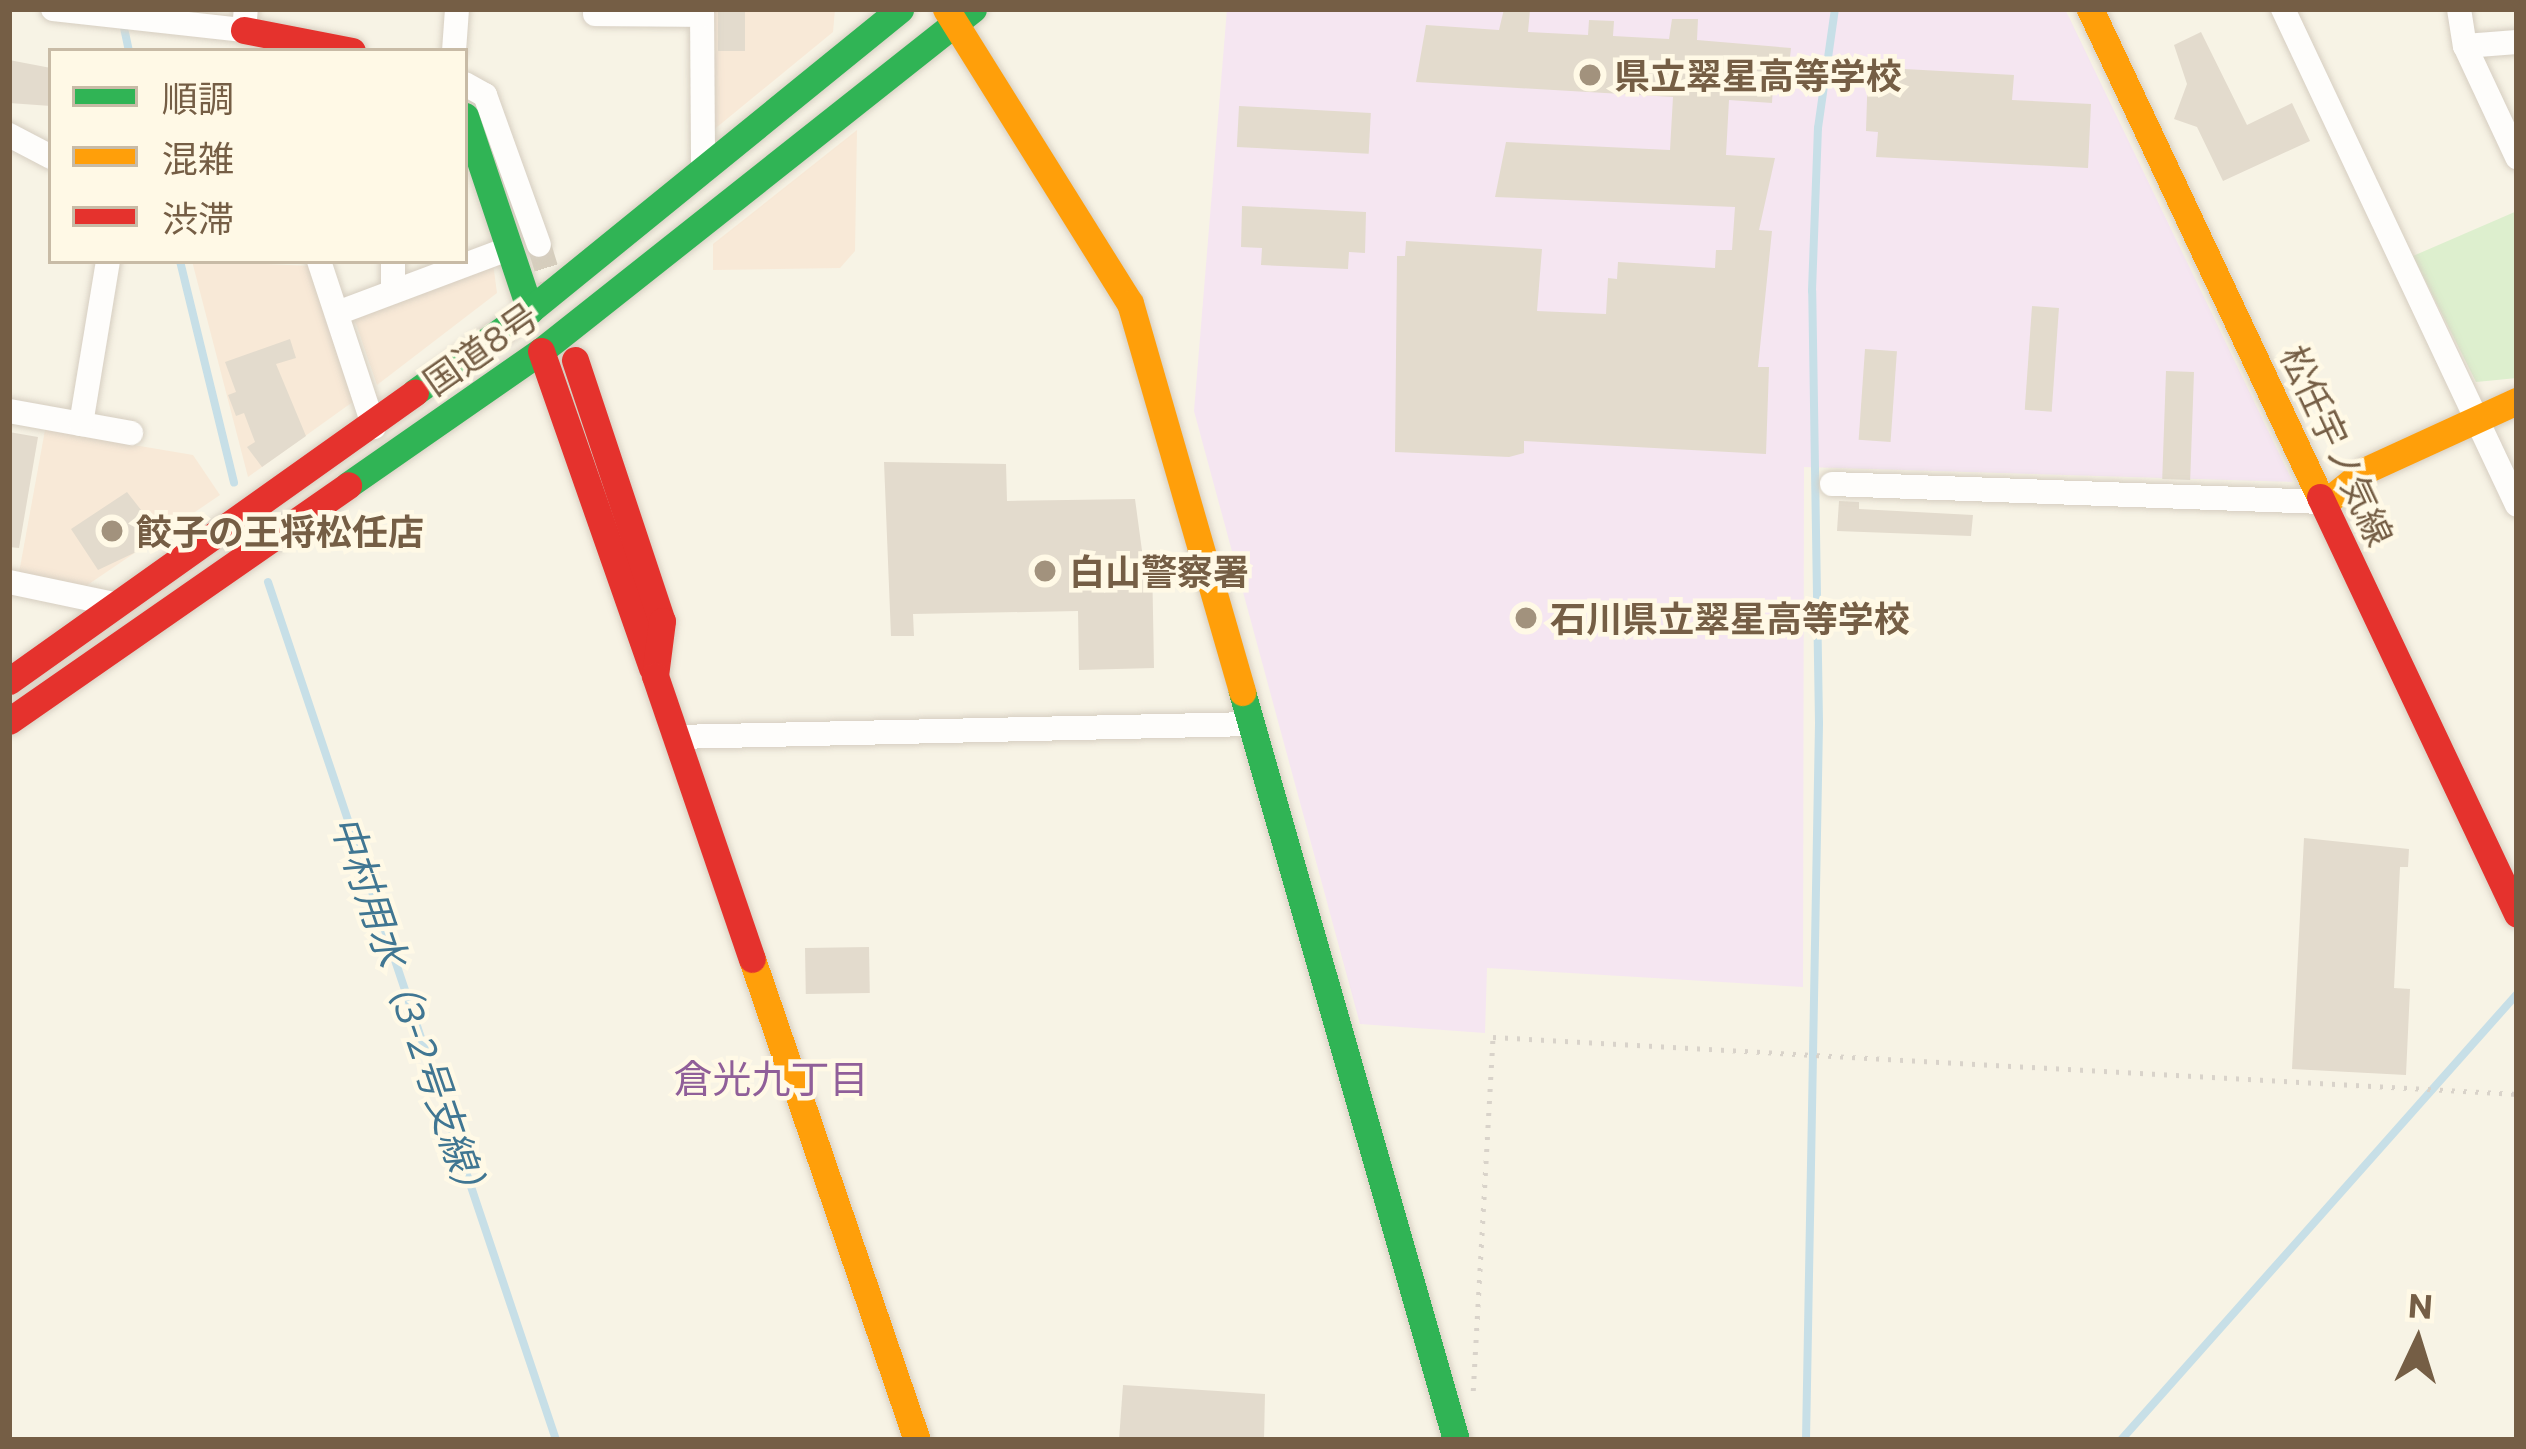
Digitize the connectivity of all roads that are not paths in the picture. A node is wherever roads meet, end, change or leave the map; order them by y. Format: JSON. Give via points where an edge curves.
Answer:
{"nodes":[{"id":1,"x":53,"y":9,"type":"edge"},
{"id":2,"x":457,"y":9,"type":"edge"},
{"id":3,"x":900,"y":9,"type":"edge"},
{"id":4,"x":923,"y":9,"type":"edge"},
{"id":5,"x":973,"y":9,"type":"edge"},
{"id":6,"x":2090,"y":9,"type":"edge"},
{"id":7,"x":2283,"y":9,"type":"edge"},
{"id":8,"x":2458,"y":9,"type":"edge"},
{"id":9,"x":702,"y":12,"type":"edge"},
{"id":10,"x":595,"y":14,"type":"dead end"},
{"id":11,"x":949,"y":18,"type":"edge"},
{"id":12,"x":245,"y":19,"type":"edge"},
{"id":13,"x":2517,"y":42,"type":"edge"},
{"id":14,"x":305,"y":46,"type":"edge"},
{"id":15,"x":2465,"y":46,"type":"junction"},
{"id":16,"x":454,"y":48,"type":"edge"},
{"id":17,"x":468,"y":86,"type":"edge"},
{"id":18,"x":468,"y":125,"type":"edge"},
{"id":19,"x":9,"y":135,"type":"edge"},
{"id":20,"x":48,"y":155,"type":"edge"},
{"id":21,"x":2517,"y":157,"type":"edge"},
{"id":22,"x":703,"y":172,"type":"junction"},
{"id":23,"x":539,"y":245,"type":"tunnel mouth"},
{"id":24,"x":510,"y":248,"type":"junction"},
{"id":25,"x":468,"y":263,"type":"edge"},
{"id":26,"x":108,"y":264,"type":"edge"},
{"id":27,"x":320,"y":264,"type":"edge"},
{"id":28,"x":393,"y":264,"type":"edge"},
{"id":29,"x":465,"y":264,"type":"edge"},
{"id":30,"x":393,"y":290,"type":"junction"},
{"id":31,"x":530,"y":310,"type":"junction"},
{"id":32,"x":340,"y":312,"type":"junction"},
{"id":33,"x":541,"y":351,"type":"junction"},
{"id":34,"x":575,"y":360,"type":"dead end"},
{"id":35,"x":2517,"y":401,"type":"edge"},
{"id":36,"x":9,"y":411,"type":"edge"},
{"id":37,"x":2476,"y":420,"type":"junction"},
{"id":38,"x":81,"y":424,"type":"junction"},
{"id":39,"x":374,"y":428,"type":"junction"},
{"id":40,"x":131,"y":433,"type":"dead end"},
{"id":41,"x":1832,"y":484,"type":"dead end"},
{"id":42,"x":2326,"y":502,"type":"junction"},
{"id":43,"x":2517,"y":505,"type":"edge"},
{"id":44,"x":9,"y":582,"type":"edge"},
{"id":45,"x":121,"y":606,"type":"junction"},
{"id":46,"x":655,"y":676,"type":"junction"},
{"id":47,"x":9,"y":681,"type":"edge"},
{"id":48,"x":9,"y":721,"type":"edge"},
{"id":49,"x":1251,"y":724,"type":"junction"},
{"id":50,"x":675,"y":737,"type":"junction"},
{"id":51,"x":2517,"y":914,"type":"edge"},
{"id":52,"x":917,"y":1440,"type":"edge"},
{"id":53,"x":1456,"y":1440,"type":"edge"}],
"edges":[{"from":1,"to":12,"type":"street","via":[[123,22]]},
{"from":2,"to":16,"type":"street"},
{"from":3,"to":22,"type":"main road","name":"国道8号"},
{"from":4,"to":11,"type":"main road"},
{"from":5,"to":11,"type":"main road","name":"国道8号"},
{"from":6,"to":42,"type":"main road","name":"松任宇ノ気線"},
{"from":7,"to":37,"type":"street"},
{"from":8,"to":15,"type":"street"},
{"from":9,"to":10,"type":"street"},
{"from":9,"to":22,"type":"street"},
{"from":11,"to":33,"type":"main road","name":"国道8号"},
{"from":11,"to":49,"type":"main road","via":[[1130,303]]},
{"from":12,"to":14,"type":"main road"},
{"from":13,"to":15,"type":"street"},
{"from":15,"to":21,"type":"street"},
{"from":17,"to":23,"type":"street","via":[[484,95]]},
{"from":18,"to":24,"type":"main road"},
{"from":19,"to":20,"type":"street"},
{"from":22,"to":31,"type":"main road","name":"国道8号"},
{"from":24,"to":25,"type":"street"},
{"from":24,"to":31,"type":"main road"},
{"from":26,"to":38,"type":"street"},
{"from":27,"to":32,"type":"street"},
{"from":28,"to":30,"type":"street"},
{"from":29,"to":30,"type":"street"},
{"from":30,"to":32,"type":"street"},
{"from":31,"to":39,"type":"main road","name":"国道8号"},
{"from":32,"to":39,"type":"street"},
{"from":33,"to":46,"type":"main road"},
{"from":33,"to":48,"type":"main road","name":"国道8号"},
{"from":34,"to":46,"type":"main road","via":[[662,621]]},
{"from":35,"to":37,"type":"main road"},
{"from":36,"to":38,"type":"street"},
{"from":37,"to":42,"type":"main road","via":[[2366,470]]},
{"from":37,"to":43,"type":"street"},
{"from":38,"to":40,"type":"street"},
{"from":39,"to":45,"type":"main road","name":"国道8号"},
{"from":41,"to":42,"type":"street"},
{"from":42,"to":51,"type":"main road","name":"松任宇ノ気線"},
{"from":44,"to":45,"type":"street"},
{"from":45,"to":47,"type":"main road","name":"国道8号"},
{"from":46,"to":50,"type":"main road"},
{"from":49,"to":50,"type":"street"},
{"from":49,"to":53,"type":"main road"},
{"from":50,"to":52,"type":"main road"}]}
